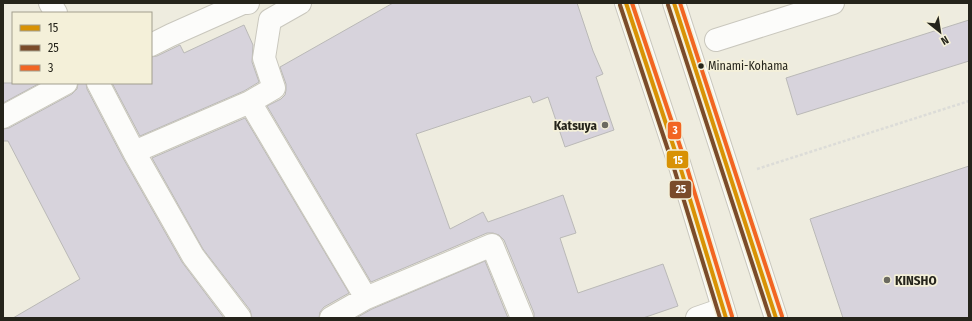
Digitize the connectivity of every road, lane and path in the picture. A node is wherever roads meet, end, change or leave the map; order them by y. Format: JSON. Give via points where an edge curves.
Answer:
{"nodes":[{"id":1,"x":50,"y":3,"type":"edge"},
{"id":2,"x":248,"y":3,"type":"edge"},
{"id":3,"x":259,"y":3,"type":"edge"},
{"id":4,"x":626,"y":3,"type":"edge"},
{"id":5,"x":674,"y":3,"type":"edge"},
{"id":6,"x":833,"y":3,"type":"edge"},
{"id":7,"x":292,"y":8,"type":"edge"},
{"id":8,"x":55,"y":12,"type":"edge"},
{"id":9,"x":716,"y":40,"type":"dead end"},
{"id":10,"x":152,"y":44,"type":"edge"},
{"id":11,"x":64,"y":84,"type":"edge"},
{"id":12,"x":99,"y":84,"type":"edge"},
{"id":13,"x":969,"y":101,"type":"edge"},
{"id":14,"x":250,"y":102,"type":"junction"},
{"id":15,"x":3,"y":116,"type":"edge"},
{"id":16,"x":134,"y":152,"type":"junction"},
{"id":17,"x":757,"y":169,"type":"dead end"},
{"id":18,"x":366,"y":298,"type":"junction"},
{"id":19,"x":724,"y":314,"type":"edge"},
{"id":20,"x":240,"y":318,"type":"edge"},
{"id":21,"x":331,"y":318,"type":"edge"},
{"id":22,"x":522,"y":318,"type":"edge"},
{"id":23,"x":697,"y":318,"type":"edge"},
{"id":24,"x":776,"y":318,"type":"edge"}],
"edges":[{"from":1,"to":8,"type":"main road"},
{"from":2,"to":10,"type":"main road"},
{"from":3,"to":7,"type":"main road"},
{"from":4,"to":19,"type":"main road","via":[[679,163]]},
{"from":5,"to":24,"type":"main road"},
{"from":6,"to":9,"type":"main road"},
{"from":7,"to":14,"type":"main road","via":[[270,20],[264,58],[274,88]]},
{"from":11,"to":15,"type":"main road"},
{"from":12,"to":16,"type":"main road"},
{"from":13,"to":17,"type":"path"},
{"from":14,"to":16,"type":"main road"},
{"from":14,"to":18,"type":"main road"},
{"from":16,"to":20,"type":"main road","via":[[193,256]]},
{"from":18,"to":21,"type":"main road"},
{"from":18,"to":22,"type":"main road","via":[[492,245]]},
{"from":19,"to":23,"type":"main road"}]}
